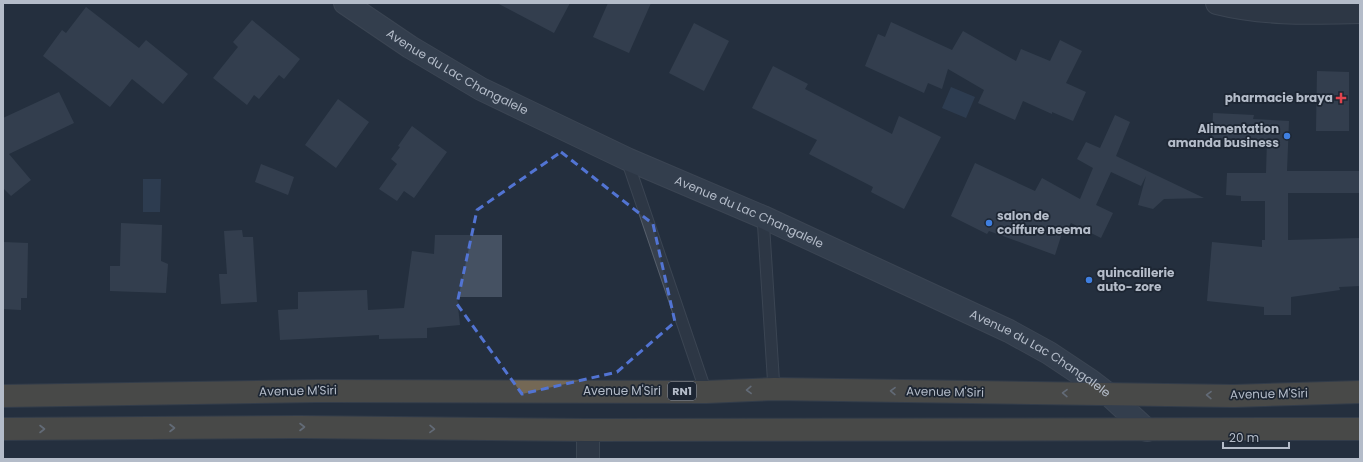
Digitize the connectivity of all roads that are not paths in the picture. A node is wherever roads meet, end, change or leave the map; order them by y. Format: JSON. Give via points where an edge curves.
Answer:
{"nodes":[{"id":1,"x":345,"y":3,"type":"edge"},
{"id":2,"x":1217,"y":3,"type":"edge"},
{"id":3,"x":1360,"y":12,"type":"edge"},
{"id":4,"x":627,"y":159,"type":"junction"},
{"id":5,"x":763,"y":217,"type":"junction"},
{"id":6,"x":774,"y":389,"type":"junction"},
{"id":7,"x":706,"y":392,"type":"junction"},
{"id":8,"x":1360,"y":392,"type":"edge"},
{"id":9,"x":1108,"y":394,"type":"junction"},
{"id":10,"x":3,"y":396,"type":"edge"},
{"id":11,"x":3,"y":429,"type":"edge"},
{"id":12,"x":588,"y":430,"type":"junction"},
{"id":13,"x":1147,"y":430,"type":"junction"},
{"id":14,"x":1360,"y":430,"type":"edge"},
{"id":15,"x":588,"y":459,"type":"edge"}],
"edges":[{"from":1,"to":4,"type":"street","name":"Avenue du Lac Changalele","via":[[410,47],[481,89]]},
{"from":2,"to":3,"type":"street","via":[[1243,10],[1295,14]]},
{"from":4,"to":5,"type":"street","name":"Avenue du Lac Changalele"},
{"from":4,"to":7,"type":"lane"},
{"from":5,"to":6,"type":"lane"},
{"from":5,"to":9,"type":"street","name":"Avenue du Lac Changalele","via":[[1009,331],[1049,353]]},
{"from":6,"to":7,"type":"highway","name":"Avenue M'Siri","number":"RN1","one_way":true},
{"from":9,"to":6,"type":"highway","name":"Avenue M'Siri","number":"RN1","one_way":true},
{"from":7,"to":10,"type":"highway","name":"Avenue M'Siri","number":"RN1","via":[[316,391]]},
{"from":8,"to":9,"type":"highway","name":"Avenue M'Siri","number":"RN1","one_way":true,"via":[[1234,396]]},
{"from":9,"to":13,"type":"street","name":"Avenue du Lac Changalele"},
{"from":11,"to":12,"type":"highway","one_way":true,"via":[[300,427]]},
{"from":12,"to":13,"type":"highway"},
{"from":12,"to":15,"type":"street"},
{"from":13,"to":14,"type":"highway"}]}
